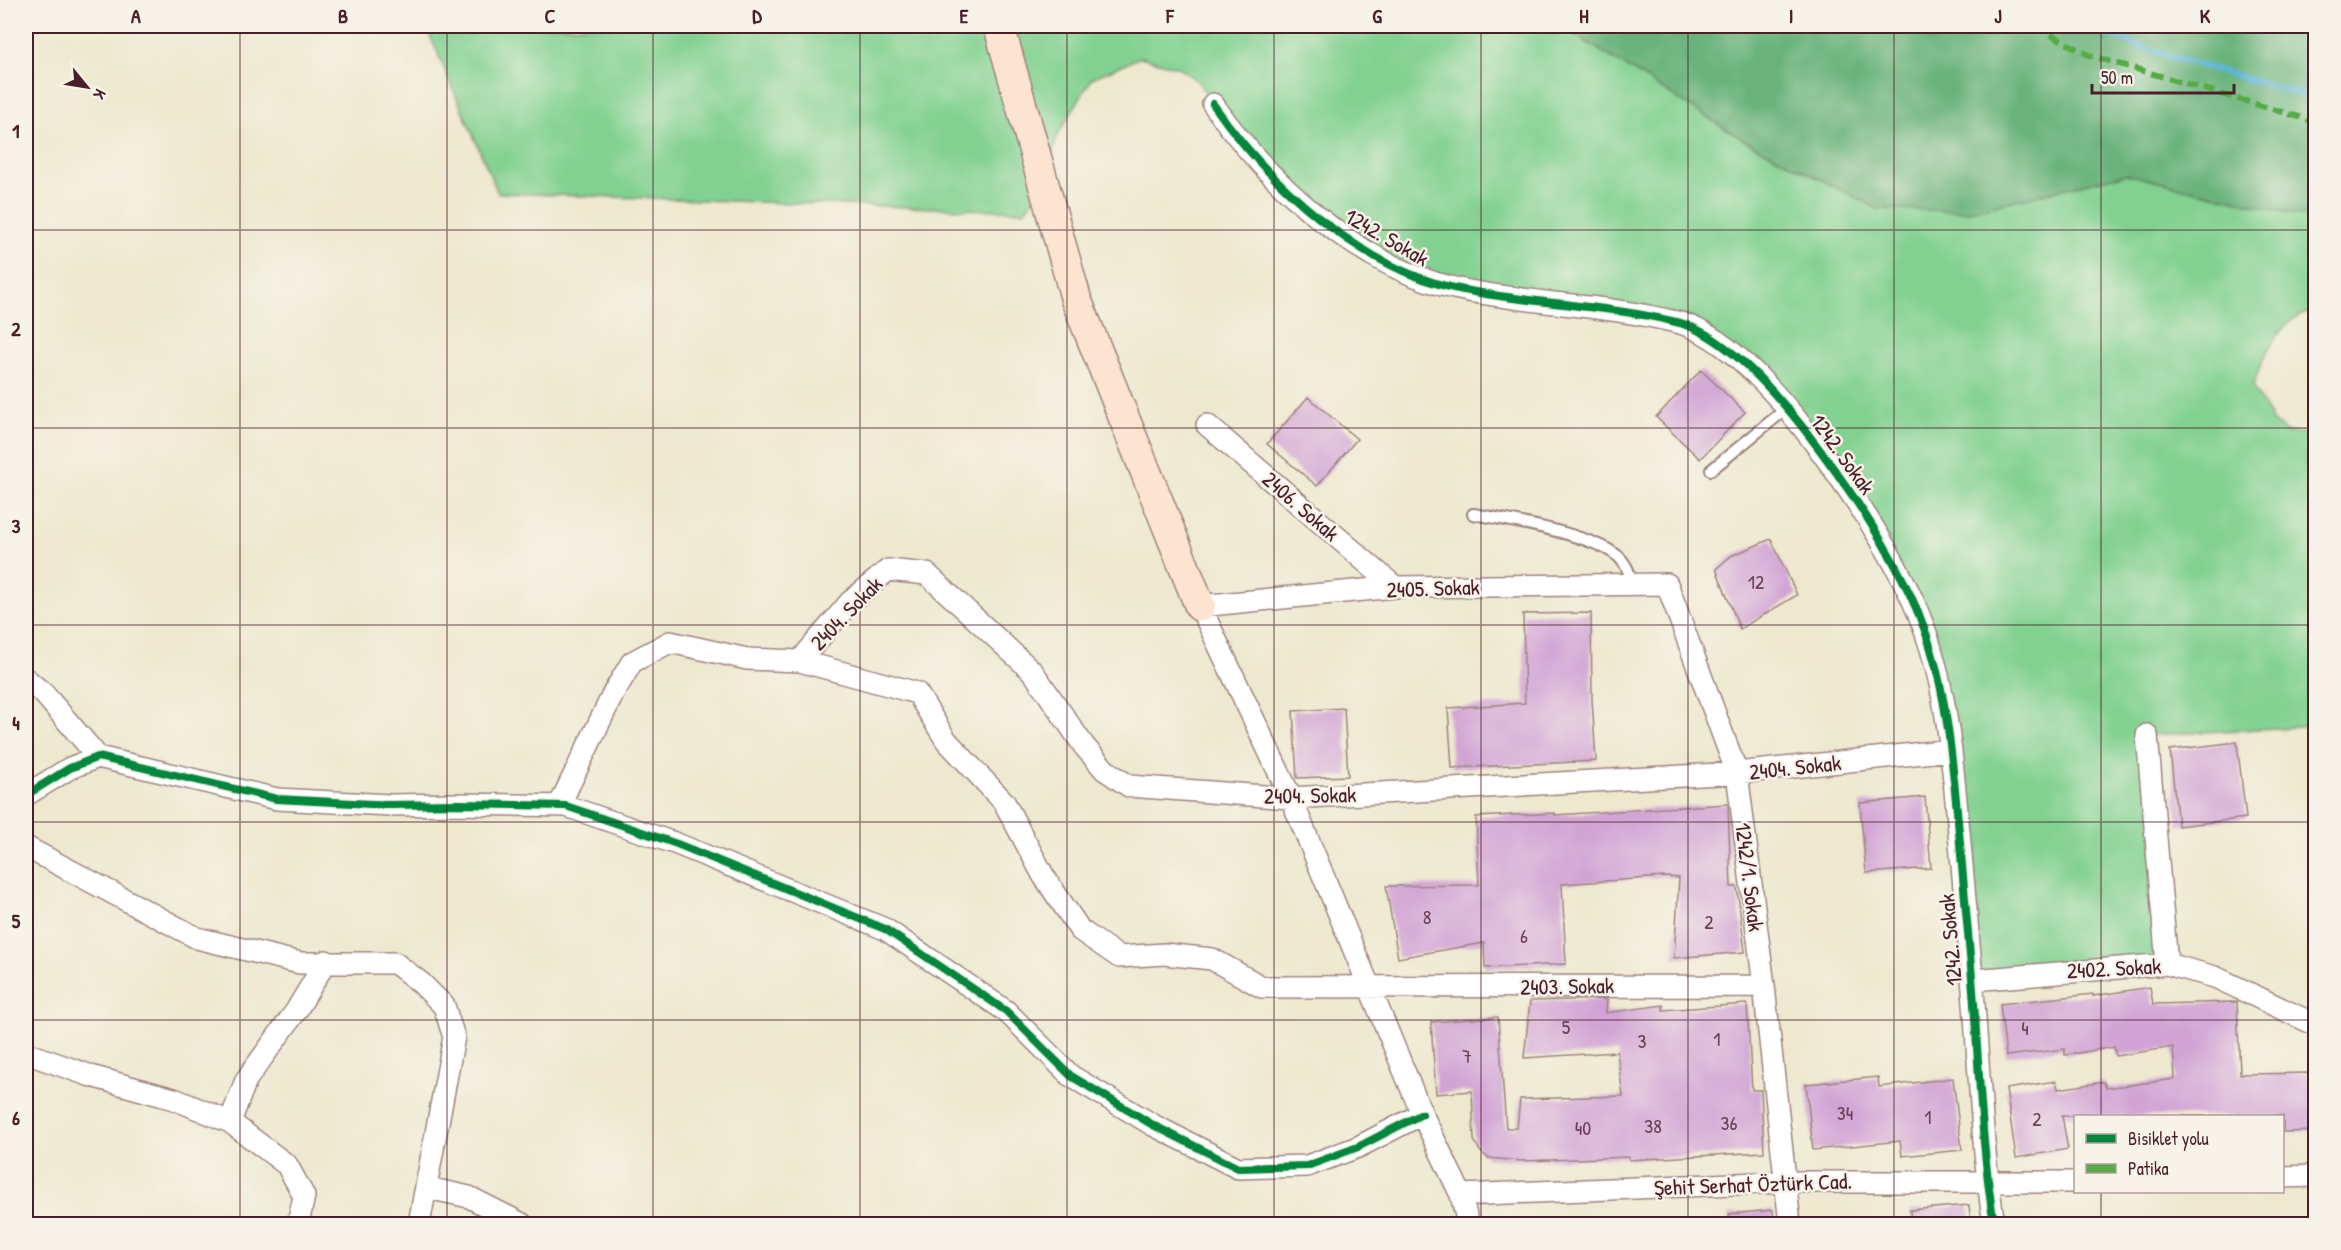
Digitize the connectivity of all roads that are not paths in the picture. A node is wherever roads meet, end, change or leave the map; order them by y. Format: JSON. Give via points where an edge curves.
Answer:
{"nodes":[{"id":1,"x":999,"y":26,"type":"edge"},
{"id":2,"x":1213,"y":104,"type":"dead end"},
{"id":3,"x":1787,"y":408,"type":"junction"},
{"id":4,"x":1207,"y":425,"type":"dead end"},
{"id":5,"x":1711,"y":470,"type":"dead end"},
{"id":6,"x":1473,"y":514,"type":"dead end"},
{"id":7,"x":1667,"y":584,"type":"joint"},
{"id":8,"x":1395,"y":587,"type":"junction"},
{"id":9,"x":1630,"y":593,"type":"dead end"},
{"id":10,"x":1200,"y":606,"type":"junction"},
{"id":11,"x":800,"y":661,"type":"junction"},
{"id":12,"x":26,"y":679,"type":"edge"},
{"id":13,"x":2147,"y":735,"type":"dead end"},
{"id":14,"x":1951,"y":750,"type":"junction"},
{"id":15,"x":98,"y":757,"type":"junction"},
{"id":16,"x":1737,"y":773,"type":"junction"},
{"id":17,"x":26,"y":795,"type":"edge"},
{"id":18,"x":1291,"y":798,"type":"junction"},
{"id":19,"x":559,"y":806,"type":"junction"},
{"id":20,"x":26,"y":848,"type":"edge"},
{"id":21,"x":326,"y":962,"type":"junction"},
{"id":22,"x":2168,"y":964,"type":"junction"},
{"id":23,"x":1973,"y":980,"type":"junction"},
{"id":24,"x":1764,"y":986,"type":"junction"},
{"id":25,"x":1370,"y":988,"type":"junction"},
{"id":26,"x":2316,"y":1025,"type":"edge"},
{"id":27,"x":26,"y":1053,"type":"edge"},
{"id":28,"x":1422,"y":1114,"type":"junction"},
{"id":29,"x":230,"y":1122,"type":"junction"},
{"id":30,"x":2316,"y":1176,"type":"edge"},
{"id":31,"x":2284,"y":1177,"type":"edge"},
{"id":32,"x":1987,"y":1180,"type":"junction"},
{"id":33,"x":1784,"y":1182,"type":"junction"},
{"id":34,"x":2074,"y":1182,"type":"edge"},
{"id":35,"x":428,"y":1188,"type":"junction"},
{"id":36,"x":1461,"y":1195,"type":"junction"},
{"id":37,"x":298,"y":1224,"type":"edge"},
{"id":38,"x":419,"y":1224,"type":"edge"},
{"id":39,"x":522,"y":1224,"type":"edge"},
{"id":40,"x":1468,"y":1224,"type":"edge"},
{"id":41,"x":1790,"y":1224,"type":"edge"},
{"id":42,"x":1994,"y":1224,"type":"edge"}],
"edges":[{"from":1,"to":10,"type":"street","via":[[1076,299]]},
{"from":2,"to":3,"type":"street","name":"1242. Sokak","via":[[1263,167],[1314,213],[1355,243],[1415,277],[1454,288],[1680,322],[1718,343],[1754,371]]},
{"from":3,"to":5,"type":"lane"},
{"from":3,"to":14,"type":"street","name":"1242. Sokak","via":[[1837,472],[1879,536],[1903,582],[1931,646]]},
{"from":4,"to":8,"type":"street","name":"2406. Sokak"},
{"from":6,"to":9,"type":"lane","via":[[1528,524],[1604,548],[1625,564]]},
{"from":7,"to":8,"type":"street","name":"2405. Sokak"},
{"from":7,"to":16,"type":"street","name":"1242/1. Sokak"},
{"from":8,"to":10,"type":"street","name":"2405. Sokak"},
{"from":10,"to":18,"type":"street"},
{"from":11,"to":18,"type":"street","name":"2404. Sokak","via":[[850,602],[888,570],[927,574],[1033,672],[1084,746],[1105,770],[1129,786]]},
{"from":11,"to":19,"type":"street","name":"2403. Sokak","via":[[747,659],[670,642],[632,662]]},
{"from":11,"to":25,"type":"street","name":"2403. Sokak","via":[[916,693],[946,740],[1004,802],[1043,875],[1080,930],[1119,957],[1164,954],[1212,958],[1262,987]]},
{"from":12,"to":15,"type":"street","via":[[44,693]]},
{"from":13,"to":22,"type":"street"},
{"from":14,"to":16,"type":"street","name":"2404. Sokak"},
{"from":14,"to":23,"type":"street","name":"1242. Sokak"},
{"from":15,"to":17,"type":"street","via":[[70,768]]},
{"from":15,"to":19,"type":"street","via":[[277,799],[390,806]]},
{"from":16,"to":18,"type":"street","name":"2404. Sokak"},
{"from":16,"to":24,"type":"street","name":"1242/1. Sokak"},
{"from":18,"to":25,"type":"street"},
{"from":19,"to":28,"type":"street","via":[[677,844],[885,929],[1006,1011],[1071,1076],[1153,1125],[1238,1168],[1306,1166],[1358,1147]]},
{"from":20,"to":21,"type":"street","via":[[197,938],[300,963]]},
{"from":21,"to":29,"type":"street","via":[[246,1080]]},
{"from":21,"to":35,"type":"street","via":[[395,963],[444,1006],[454,1037]]},
{"from":22,"to":23,"type":"street","name":"2402. Sokak"},
{"from":22,"to":26,"type":"street","name":"2402. Sokak","via":[[2215,977]]},
{"from":23,"to":32,"type":"street","name":"1242. Sokak"},
{"from":24,"to":25,"type":"street","name":"2403. Sokak"},
{"from":24,"to":33,"type":"street","name":"1242/1. Sokak"},
{"from":25,"to":28,"type":"street"},
{"from":27,"to":29,"type":"street","via":[[174,1099]]},
{"from":28,"to":36,"type":"street"},
{"from":29,"to":37,"type":"street","via":[[287,1165],[304,1196]]},
{"from":30,"to":31,"type":"street"},
{"from":32,"to":33,"type":"street","name":"Şehit Serhat Öztürk Cad."},
{"from":32,"to":34,"type":"street","name":"Şehit Serhat Öztürk Cad."},
{"from":32,"to":42,"type":"street","name":"1242. Sokak"},
{"from":33,"to":36,"type":"street","name":"Şehit Serhat Öztürk Cad."},
{"from":33,"to":41,"type":"street","name":"1242/1. Sokak"},
{"from":35,"to":38,"type":"street"},
{"from":35,"to":39,"type":"street","via":[[469,1197]]},
{"from":36,"to":40,"type":"street"}]}
